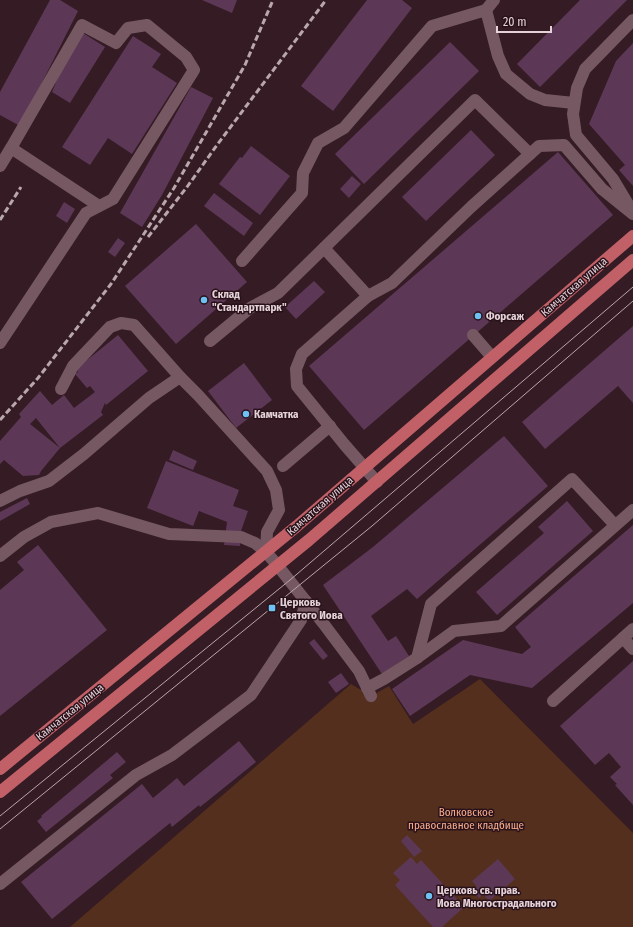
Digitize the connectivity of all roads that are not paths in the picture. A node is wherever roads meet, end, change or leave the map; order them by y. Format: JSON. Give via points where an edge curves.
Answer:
{"nodes":[{"id":1,"x":494,"y":0,"type":"edge"},
{"id":2,"x":486,"y":10,"type":"junction"},
{"id":3,"x":633,"y":20,"type":"edge"},
{"id":4,"x":574,"y":103,"type":"junction"},
{"id":5,"x":11,"y":148,"type":"junction"},
{"id":6,"x":530,"y":154,"type":"junction"},
{"id":7,"x":0,"y":166,"type":"edge"},
{"id":8,"x":99,"y":206,"type":"junction"},
{"id":9,"x":633,"y":214,"type":"edge"},
{"id":10,"x":633,"y":236,"type":"edge"},
{"id":11,"x":324,"y":248,"type":"junction"},
{"id":12,"x":633,"y":260,"type":"edge"},
{"id":13,"x":242,"y":261,"type":"dead end"},
{"id":14,"x":368,"y":296,"type":"junction"},
{"id":15,"x":473,"y":335,"type":"dead end"},
{"id":16,"x":210,"y":341,"type":"dead end"},
{"id":17,"x":0,"y":343,"type":"edge"},
{"id":18,"x":492,"y":357,"type":"junction"},
{"id":19,"x":180,"y":377,"type":"junction"},
{"id":20,"x":61,"y":389,"type":"dead end"},
{"id":21,"x":330,"y":426,"type":"junction"},
{"id":22,"x":283,"y":466,"type":"dead end"},
{"id":23,"x":364,"y":467,"type":"junction"},
{"id":24,"x":377,"y":482,"type":"junction"},
{"id":25,"x":0,"y":501,"type":"edge"},
{"id":26,"x":633,"y":510,"type":"edge"},
{"id":27,"x":615,"y":525,"type":"junction"},
{"id":28,"x":266,"y":552,"type":"junction"},
{"id":29,"x":0,"y":556,"type":"edge"},
{"id":30,"x":278,"y":566,"type":"junction"},
{"id":31,"x":306,"y":601,"type":"junction"},
{"id":32,"x":633,"y":629,"type":"edge"},
{"id":33,"x":623,"y":638,"type":"junction"},
{"id":34,"x":633,"y":649,"type":"edge"},
{"id":35,"x":417,"y":658,"type":"junction"},
{"id":36,"x":553,"y":701,"type":"dead end"},
{"id":37,"x":0,"y":769,"type":"edge"},
{"id":38,"x":0,"y":792,"type":"edge"},
{"id":39,"x":0,"y":884,"type":"edge"}],
"edges":[{"from":1,"to":2,"type":"lane"},
{"from":2,"to":4,"type":"lane","via":[[498,56],[506,74],[530,94],[545,100]]},
{"from":2,"to":13,"type":"lane","via":[[432,26],[344,128],[318,143],[304,173],[302,193]]},
{"from":3,"to":4,"type":"lane","via":[[585,69]]},
{"from":4,"to":9,"type":"lane","via":[[572,114],[576,135],[613,179]]},
{"from":5,"to":7,"type":"lane"},
{"from":5,"to":8,"type":"lane"},
{"from":5,"to":8,"type":"lane","via":[[82,25],[116,43],[128,28],[147,26],[186,57],[194,70],[113,199]]},
{"from":6,"to":9,"type":"lane","via":[[539,146],[564,145],[602,189]]},
{"from":6,"to":11,"type":"lane","via":[[475,100]]},
{"from":6,"to":14,"type":"lane","via":[[470,207],[392,283]]},
{"from":8,"to":17,"type":"lane","via":[[86,213]]},
{"from":10,"to":18,"type":"main road","name":"Камчатская улица"},
{"from":11,"to":14,"type":"lane"},
{"from":11,"to":16,"type":"lane","via":[[278,292],[250,308]]},
{"from":12,"to":24,"type":"main road","name":"Камчатская улица"},
{"from":14,"to":21,"type":"lane","via":[[302,354],[296,369],[297,386]]},
{"from":15,"to":18,"type":"lane"},
{"from":18,"to":23,"type":"main road","name":"Камчатская улица"},
{"from":19,"to":20,"type":"lane","via":[[134,326],[121,323],[110,327],[73,366]]},
{"from":19,"to":25,"type":"lane","via":[[149,398],[84,454],[49,480]]},
{"from":19,"to":28,"type":"lane","via":[[267,471],[276,490],[279,510],[267,532]]},
{"from":21,"to":22,"type":"lane"},
{"from":21,"to":23,"type":"lane"},
{"from":23,"to":24,"type":"lane"},
{"from":23,"to":28,"type":"main road","name":"Камчатская улица"},
{"from":24,"to":30,"type":"main road","name":"Камчатская улица"},
{"from":26,"to":27,"type":"lane"},
{"from":27,"to":35,"type":"lane","via":[[501,626],[454,631]]},
{"from":27,"to":35,"type":"lane","via":[[572,479],[431,604]]},
{"from":28,"to":29,"type":"lane","via":[[255,543],[241,537],[169,534],[98,513],[51,522],[24,537]]},
{"from":28,"to":30,"type":"lane"},
{"from":28,"to":37,"type":"main road","name":"Камчатская улица"},
{"from":30,"to":31,"type":"lane"},
{"from":30,"to":38,"type":"main road","name":"Камчатская улица"},
{"from":31,"to":35,"type":"lane","via":[[359,671],[369,692]]},
{"from":31,"to":39,"type":"lane","via":[[301,620],[251,696],[172,755],[136,775]]},
{"from":32,"to":33,"type":"lane"},
{"from":33,"to":34,"type":"lane"},
{"from":33,"to":36,"type":"lane"}]}
